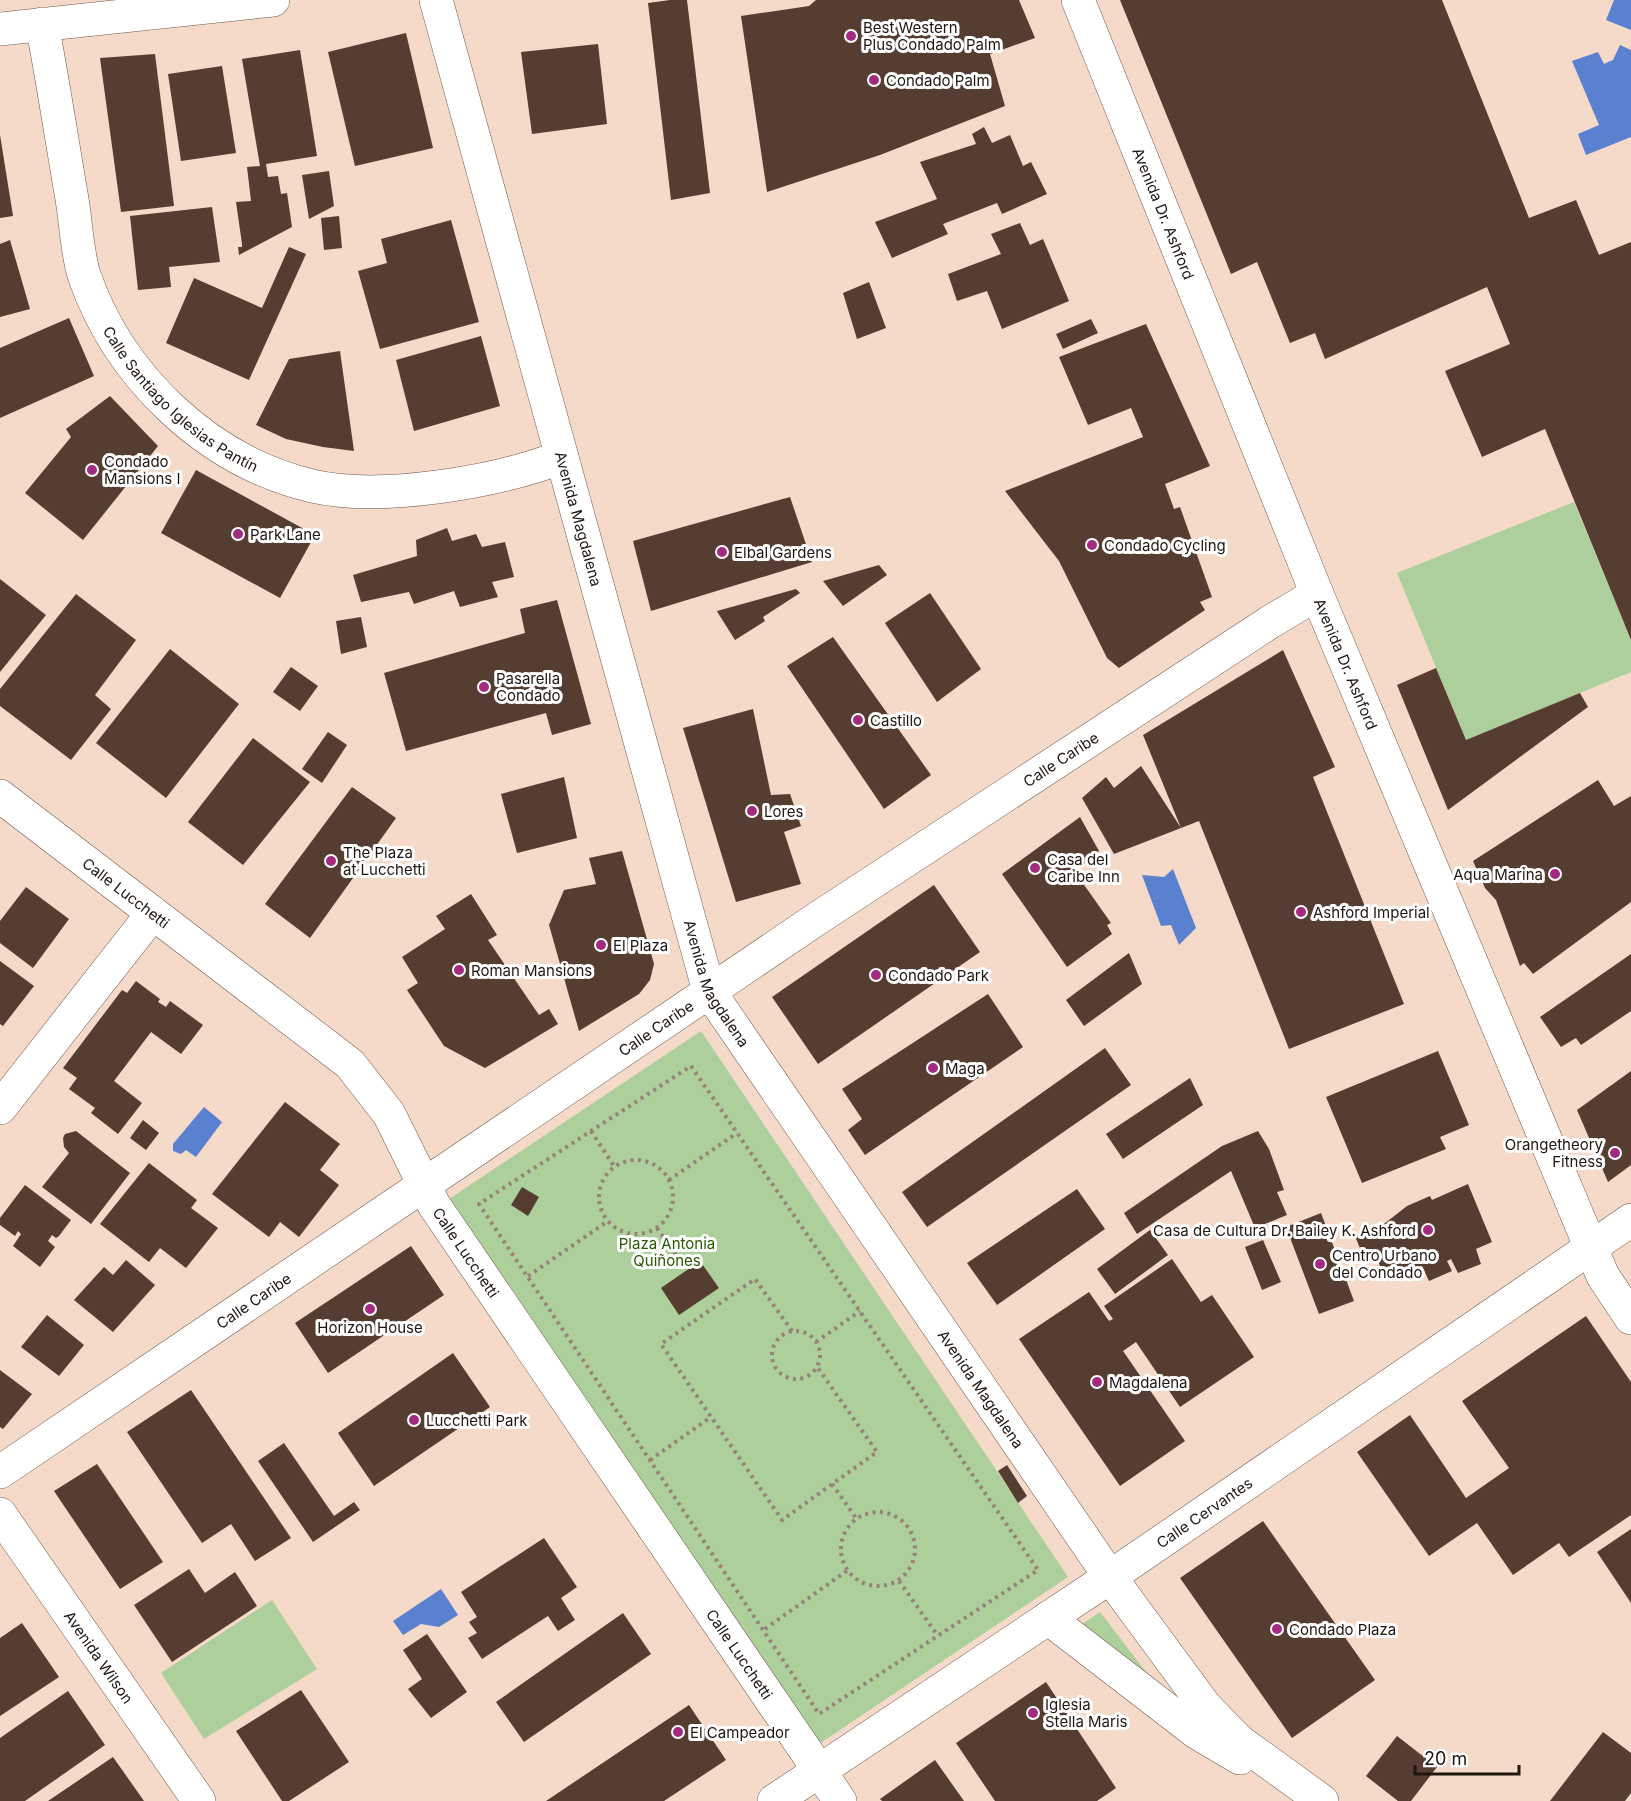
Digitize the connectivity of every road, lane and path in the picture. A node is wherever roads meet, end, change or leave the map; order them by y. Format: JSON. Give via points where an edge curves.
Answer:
{"nodes":[{"id":1,"x":273,"y":0,"type":"edge"},
{"id":2,"x":436,"y":0,"type":"edge"},
{"id":3,"x":1078,"y":0,"type":"edge"},
{"id":4,"x":42,"y":24,"type":"junction"},
{"id":5,"x":0,"y":29,"type":"edge"},
{"id":6,"x":562,"y":457,"type":"junction"},
{"id":7,"x":1317,"y":594,"type":"junction"},
{"id":8,"x":0,"y":796,"type":"edge"},
{"id":9,"x":153,"y":913,"type":"junction"},
{"id":10,"x":709,"y":991,"type":"junction"},
{"id":11,"x":0,"y":1108,"type":"edge"},
{"id":12,"x":591,"y":1131,"type":"junction"},
{"id":13,"x":737,"y":1133,"type":"junction"},
{"id":14,"x":614,"y":1166,"type":"junction"},
{"id":15,"x":669,"y":1179,"type":"junction"},
{"id":16,"x":424,"y":1183,"type":"junction"},
{"id":17,"x":1631,"y":1220,"type":"edge"},
{"id":18,"x":608,"y":1221,"type":"junction"},
{"id":19,"x":657,"y":1228,"type":"junction"},
{"id":20,"x":1591,"y":1248,"type":"junction"},
{"id":21,"x":686,"y":1270,"type":"dead end"},
{"id":22,"x":528,"y":1276,"type":"junction"},
{"id":23,"x":860,"y":1311,"type":"junction"},
{"id":24,"x":1631,"y":1318,"type":"edge"},
{"id":25,"x":792,"y":1331,"type":"junction"},
{"id":26,"x":816,"y":1342,"type":"junction"},
{"id":27,"x":818,"y":1368,"type":"junction"},
{"id":28,"x":711,"y":1417,"type":"junction"},
{"id":29,"x":649,"y":1460,"type":"junction"},
{"id":30,"x":0,"y":1472,"type":"edge"},
{"id":31,"x":832,"y":1484,"type":"junction"},
{"id":32,"x":0,"y":1514,"type":"edge"},
{"id":33,"x":856,"y":1518,"type":"junction"},
{"id":34,"x":848,"y":1570,"type":"junction"},
{"id":35,"x":1110,"y":1577,"type":"junction"},
{"id":36,"x":899,"y":1581,"type":"junction"},
{"id":37,"x":1048,"y":1618,"type":"junction"},
{"id":38,"x":763,"y":1630,"type":"junction"},
{"id":39,"x":938,"y":1636,"type":"junction"},
{"id":40,"x":1276,"y":1767,"type":"junction"},
{"id":41,"x":819,"y":1770,"type":"junction"},
{"id":42,"x":199,"y":1801,"type":"edge"},
{"id":43,"x":774,"y":1801,"type":"edge"},
{"id":44,"x":840,"y":1801,"type":"edge"},
{"id":45,"x":1322,"y":1801,"type":"edge"}],
"edges":[{"from":1,"to":4,"type":"street"},
{"from":2,"to":6,"type":"street","name":"Avenida Magdalena"},
{"from":3,"to":7,"type":"street","name":"Avenida Dr. Ashford"},
{"from":4,"to":5,"type":"street"},
{"from":4,"to":6,"type":"street","name":"Calle Santiago Iglesias Pantín","via":[[84,273],[97,305],[146,386],[177,414],[216,444],[262,469],[312,486],[370,490],[445,487]]},
{"from":6,"to":10,"type":"street","name":"Avenida Magdalena"},
{"from":7,"to":10,"type":"street","name":"Calle Caribe"},
{"from":7,"to":20,"type":"street","name":"Avenida Dr. Ashford"},
{"from":8,"to":9,"type":"street","name":"Calle Lucchetti"},
{"from":9,"to":11,"type":"street"},
{"from":9,"to":16,"type":"street","name":"Calle Lucchetti","via":[[351,1064],[388,1114]]},
{"from":10,"to":16,"type":"street","name":"Calle Caribe"},
{"from":10,"to":35,"type":"street","name":"Avenida Magdalena"},
{"from":12,"to":13,"type":"path","via":[[691,1066]]},
{"from":12,"to":14,"type":"path"},
{"from":12,"to":22,"type":"path","via":[[479,1204]]},
{"from":13,"to":15,"type":"path"},
{"from":13,"to":23,"type":"path"},
{"from":14,"to":15,"type":"path","via":[[640,1159],[657,1166]]},
{"from":14,"to":18,"type":"path","via":[[602,1179],[598,1196]]},
{"from":15,"to":19,"type":"path","via":[[672,1206]]},
{"from":16,"to":30,"type":"street","name":"Calle Caribe"},
{"from":16,"to":41,"type":"street","name":"Calle Lucchetti","via":[[434,1204]]},
{"from":17,"to":20,"type":"street","name":"Calle Cervantes"},
{"from":18,"to":19,"type":"path","via":[[631,1234]]},
{"from":18,"to":22,"type":"path"},
{"from":19,"to":21,"type":"path"},
{"from":20,"to":24,"type":"street","name":"Avenida Dr. Ashford","via":[[1603,1276]]},
{"from":20,"to":35,"type":"street","name":"Calle Cervantes"},
{"from":22,"to":29,"type":"path"},
{"from":23,"to":26,"type":"path"},
{"from":23,"to":39,"type":"path","via":[[1038,1570]]},
{"from":25,"to":26,"type":"path","via":[[808,1334]]},
{"from":25,"to":27,"type":"path","via":[[780,1337],[772,1350],[778,1371],[791,1379],[800,1379]]},
{"from":25,"to":28,"type":"path","via":[[755,1279],[661,1344]]},
{"from":26,"to":27,"type":"path","via":[[820,1354]]},
{"from":27,"to":31,"type":"path","via":[[877,1452]]},
{"from":28,"to":29,"type":"path"},
{"from":28,"to":31,"type":"path","via":[[782,1520]]},
{"from":29,"to":38,"type":"path"},
{"from":31,"to":33,"type":"path"},
{"from":32,"to":42,"type":"street","name":"Avenida Wilson"},
{"from":33,"to":34,"type":"path","via":[[841,1540],[841,1558]]},
{"from":33,"to":36,"type":"path","via":[[882,1512],[906,1525],[914,1540],[914,1558]]},
{"from":34,"to":36,"type":"path","via":[[856,1580],[873,1587]]},
{"from":34,"to":38,"type":"path"},
{"from":35,"to":37,"type":"street","name":"Calle Cervantes"},
{"from":35,"to":40,"type":"street","name":"Avenida Magdalena","via":[[1205,1706],[1239,1741]]},
{"from":36,"to":39,"type":"path"},
{"from":37,"to":40,"type":"street","via":[[1196,1732],[1253,1764]]},
{"from":37,"to":41,"type":"street","name":"Calle Cervantes"},
{"from":38,"to":39,"type":"path","via":[[819,1714]]},
{"from":40,"to":45,"type":"street","name":"Avenida Magdalena"},
{"from":41,"to":43,"type":"street","name":"Calle Cervantes"},
{"from":41,"to":44,"type":"street","name":"Calle Lucchetti"}]}
